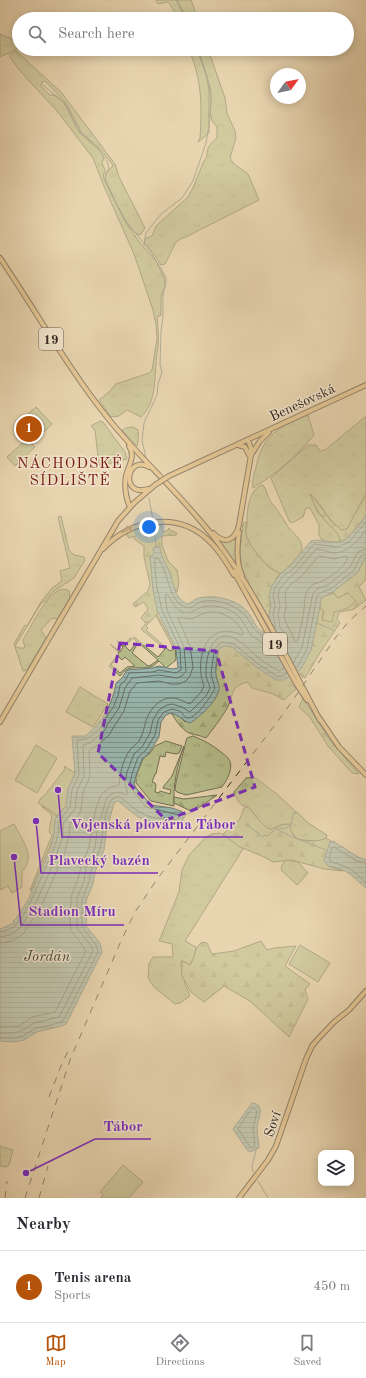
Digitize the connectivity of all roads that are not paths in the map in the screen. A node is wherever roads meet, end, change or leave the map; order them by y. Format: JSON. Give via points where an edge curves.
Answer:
{"nodes":[{"id":1,"x":0,"y":258,"type":"edge"},
{"id":2,"x":366,"y":385,"type":"edge"},
{"id":3,"x":280,"y":425,"type":"junction"},
{"id":4,"x":116,"y":428,"type":"junction"},
{"id":5,"x":248,"y":440,"type":"junction"},
{"id":6,"x":235,"y":445,"type":"junction"},
{"id":7,"x":251,"y":455,"type":"junction"},
{"id":8,"x":250,"y":461,"type":"junction"},
{"id":9,"x":153,"y":470,"type":"junction"},
{"id":10,"x":168,"y":486,"type":"junction"},
{"id":11,"x":150,"y":488,"type":"junction"},
{"id":12,"x":130,"y":507,"type":"junction"},
{"id":13,"x":199,"y":518,"type":"junction"},
{"id":14,"x":239,"y":525,"type":"junction"},
{"id":15,"x":98,"y":555,"type":"junction"},
{"id":16,"x":249,"y":594,"type":"junction"},
{"id":17,"x":0,"y":722,"type":"edge"},
{"id":18,"x":366,"y":775,"type":"edge"},
{"id":19,"x":366,"y":991,"type":"edge"},
{"id":20,"x":240,"y":1196,"type":"edge"}],
"edges":[{"from":1,"to":4,"type":"main road","number":"19","via":[[72,370]]},
{"from":2,"to":3,"type":"main road","name":"Benešovská"},
{"from":3,"to":5,"type":"main road","name":"Benešovská"},
{"from":3,"to":7,"type":"main road","via":[[266,434]]},
{"from":4,"to":9,"type":"main road","number":"19"},
{"from":4,"to":12,"type":"main road","via":[[132,451],[126,478]]},
{"from":5,"to":6,"type":"main road","name":"Benešovská"},
{"from":5,"to":7,"type":"main road"},
{"from":6,"to":8,"type":"main road","via":[[247,449]]},
{"from":6,"to":11,"type":"main road","name":"Benešovská","bridge":true,"via":[[169,476]]},
{"from":7,"to":8,"type":"main road"},
{"from":8,"to":14,"type":"main road"},
{"from":9,"to":10,"type":"main road","number":"19"},
{"from":9,"to":11,"type":"main road","via":[[138,465],[129,474],[134,488]]},
{"from":10,"to":13,"type":"main road","number":"19"},
{"from":10,"to":16,"type":"main road","number":"19","via":[[217,546]]},
{"from":11,"to":12,"type":"main road","name":"Benešovská"},
{"from":12,"to":15,"type":"main road","name":"Benešovská","via":[[118,521]]},
{"from":13,"to":14,"type":"main road","via":[[215,535],[225,539],[235,536]]},
{"from":13,"to":16,"type":"main road","number":"19","via":[[223,549]]},
{"from":14,"to":16,"type":"main road","via":[[238,561]]},
{"from":15,"to":16,"type":"main road","one_way":true,"via":[[117,536],[138,525],[162,521],[182,524],[196,530],[211,542]]},
{"from":15,"to":17,"type":"main road"},
{"from":16,"to":18,"type":"main road","number":"19","via":[[320,720],[339,747]]},
{"from":19,"to":20,"type":"main road","name":"Soví","via":[[350,1010],[317,1040],[309,1053],[276,1146]]}]}
